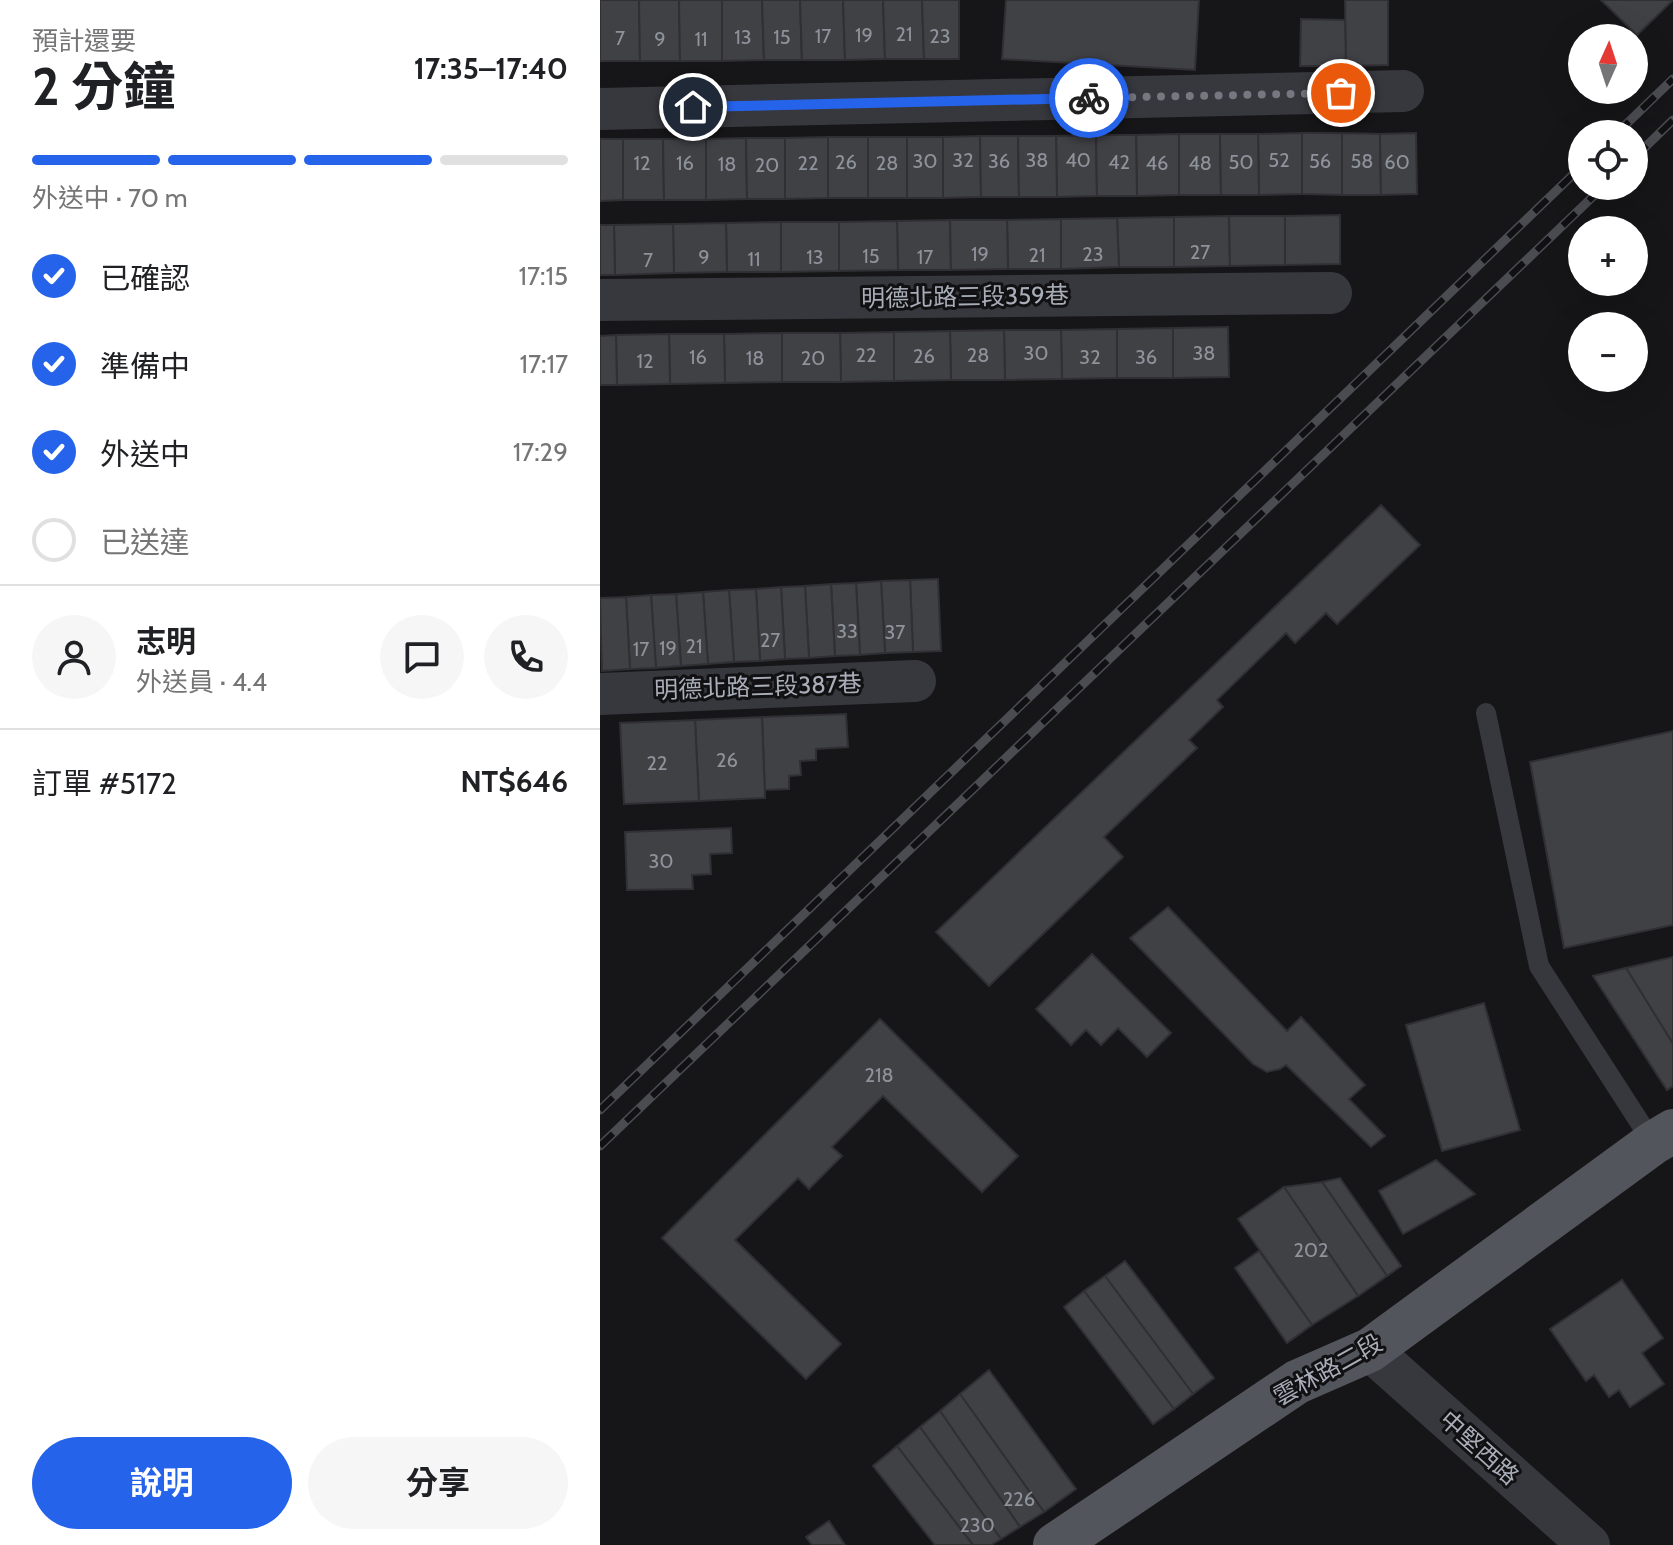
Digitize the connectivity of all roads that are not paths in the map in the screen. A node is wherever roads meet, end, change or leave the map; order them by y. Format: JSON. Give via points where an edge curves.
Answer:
{"nodes":[{"id":1,"x":1403,"y":91,"type":"dead end"},
{"id":2,"x":600,"y":109,"type":"edge"},
{"id":3,"x":1331,"y":293,"type":"dead end"},
{"id":4,"x":600,"y":300,"type":"edge"},
{"id":5,"x":915,"y":681,"type":"dead end"},
{"id":6,"x":600,"y":694,"type":"edge"},
{"id":7,"x":1486,"y":713,"type":"dead end"},
{"id":8,"x":1663,"y":1137,"type":"edge"},
{"id":9,"x":1370,"y":1350,"type":"junction"},
{"id":10,"x":1055,"y":1545,"type":"edge"},
{"id":11,"x":1589,"y":1545,"type":"edge"}],
"edges":[{"from":1,"to":2,"type":"street"},
{"from":3,"to":4,"type":"street","name":"明德北路三段359巷"},
{"from":5,"to":6,"type":"street","name":"明德北路三段387巷"},
{"from":7,"to":8,"type":"lane","via":[[1539,966]]},
{"from":8,"to":9,"type":"main road","name":"雲林路二段"},
{"from":9,"to":10,"type":"main road","name":"雲林路二段","via":[[1297,1382]]},
{"from":9,"to":11,"type":"street","name":"中堅西路"}]}
